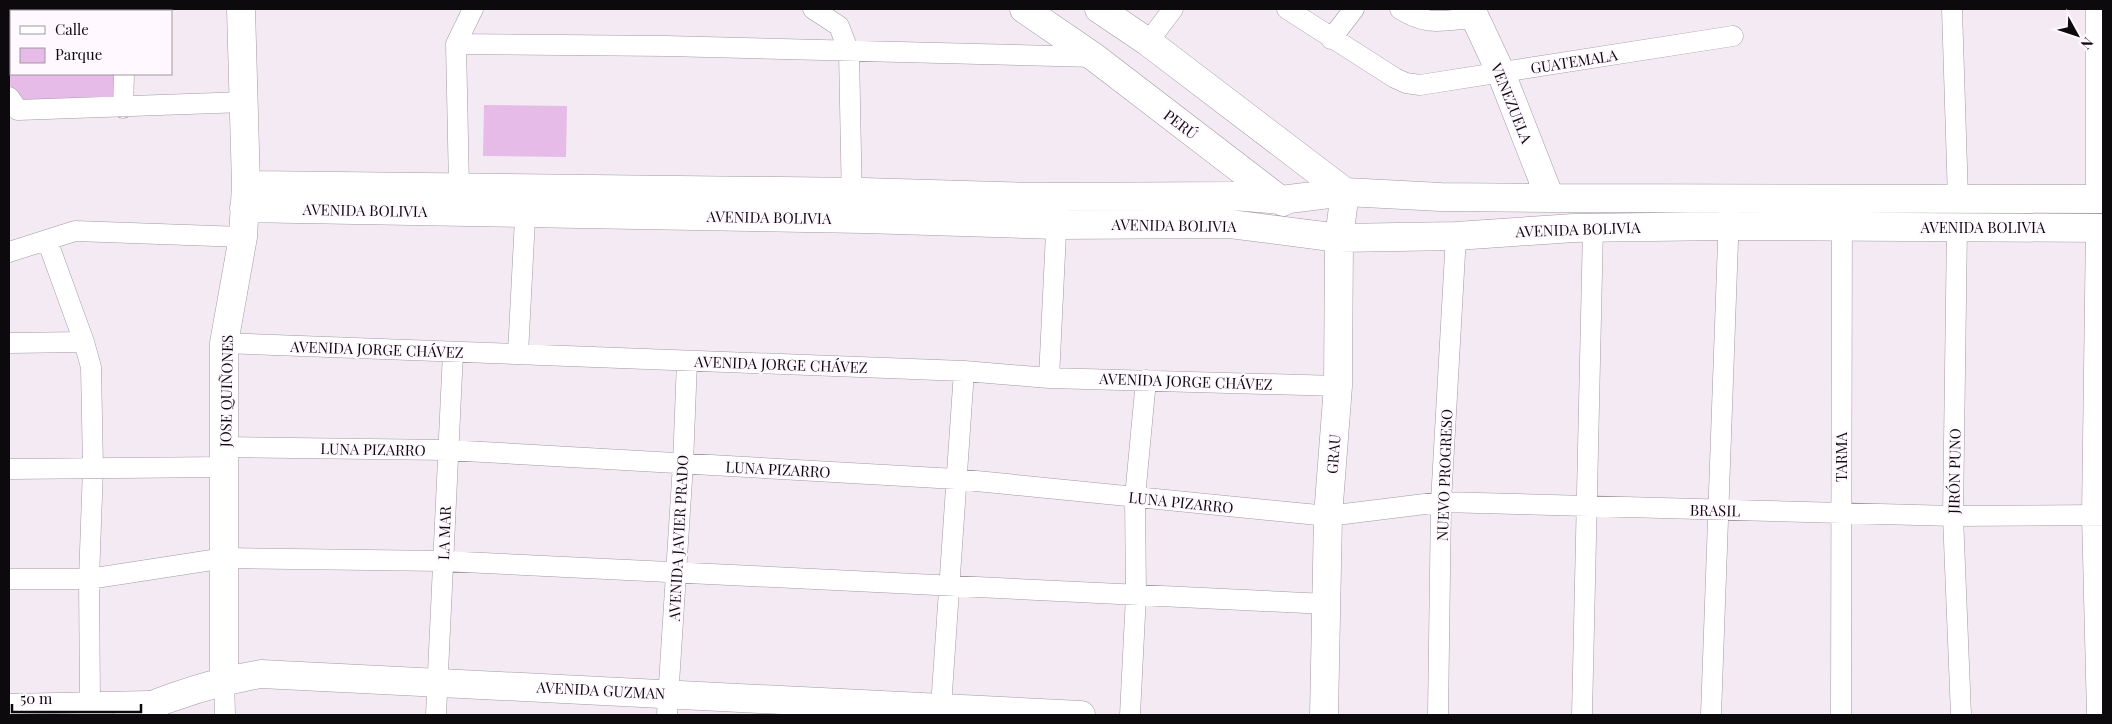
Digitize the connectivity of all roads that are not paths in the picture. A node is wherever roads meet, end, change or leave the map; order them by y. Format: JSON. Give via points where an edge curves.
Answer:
{"nodes":[{"id":1,"x":241,"y":9,"type":"edge"},
{"id":2,"x":474,"y":9,"type":"edge"},
{"id":3,"x":813,"y":9,"type":"edge"},
{"id":4,"x":1024,"y":9,"type":"edge"},
{"id":5,"x":1099,"y":9,"type":"edge"},
{"id":6,"x":1173,"y":9,"type":"edge"},
{"id":7,"x":1287,"y":9,"type":"edge"},
{"id":8,"x":1354,"y":9,"type":"edge"},
{"id":9,"x":1400,"y":9,"type":"edge"},
{"id":10,"x":1952,"y":9,"type":"edge"},
{"id":11,"x":2096,"y":9,"type":"edge"},
{"id":12,"x":1473,"y":13,"type":"edge"},
{"id":13,"x":1733,"y":36,"type":"dead end"},
{"id":14,"x":1331,"y":39,"type":"junction"},
{"id":15,"x":1148,"y":42,"type":"junction"},
{"id":16,"x":456,"y":44,"type":"junction"},
{"id":17,"x":849,"y":52,"type":"junction"},
{"id":18,"x":1094,"y":57,"type":"junction"},
{"id":19,"x":1501,"y":73,"type":"junction"},
{"id":20,"x":124,"y":75,"type":"edge"},
{"id":21,"x":245,"y":102,"type":"junction"},
{"id":22,"x":13,"y":104,"type":"edge"},
{"id":23,"x":124,"y":108,"type":"junction"},
{"id":24,"x":459,"y":187,"type":"junction"},
{"id":25,"x":852,"y":192,"type":"junction"},
{"id":26,"x":1345,"y":192,"type":"junction"},
{"id":27,"x":245,"y":196,"type":"junction"},
{"id":28,"x":1057,"y":197,"type":"junction"},
{"id":29,"x":1550,"y":198,"type":"junction"},
{"id":30,"x":1729,"y":198,"type":"junction"},
{"id":31,"x":1842,"y":198,"type":"junction"},
{"id":32,"x":1958,"y":199,"type":"junction"},
{"id":33,"x":2100,"y":199,"type":"edge"},
{"id":34,"x":526,"y":200,"type":"junction"},
{"id":35,"x":1281,"y":200,"type":"junction"},
{"id":36,"x":852,"y":219,"type":"junction"},
{"id":37,"x":1056,"y":225,"type":"junction"},
{"id":38,"x":1728,"y":226,"type":"junction"},
{"id":39,"x":1957,"y":227,"type":"junction"},
{"id":40,"x":2100,"y":227,"type":"edge"},
{"id":41,"x":1593,"y":228,"type":"junction"},
{"id":42,"x":1842,"y":228,"type":"junction"},
{"id":43,"x":1456,"y":236,"type":"junction"},
{"id":44,"x":243,"y":237,"type":"junction"},
{"id":45,"x":1339,"y":238,"type":"junction"},
{"id":46,"x":48,"y":240,"type":"junction"},
{"id":47,"x":9,"y":252,"type":"edge"},
{"id":48,"x":84,"y":342,"type":"junction"},
{"id":49,"x":9,"y":343,"type":"edge"},
{"id":50,"x":224,"y":343,"type":"junction"},
{"id":51,"x":453,"y":352,"type":"junction"},
{"id":52,"x":518,"y":354,"type":"junction"},
{"id":53,"x":687,"y":361,"type":"junction"},
{"id":54,"x":964,"y":371,"type":"junction"},
{"id":55,"x":1049,"y":378,"type":"junction"},
{"id":56,"x":1146,"y":380,"type":"junction"},
{"id":57,"x":1338,"y":386,"type":"junction"},
{"id":58,"x":447,"y":450,"type":"junction"},
{"id":59,"x":225,"y":457,"type":"junction"},
{"id":60,"x":683,"y":464,"type":"junction"},
{"id":61,"x":93,"y":468,"type":"junction"},
{"id":62,"x":9,"y":469,"type":"edge"},
{"id":63,"x":956,"y":479,"type":"junction"},
{"id":64,"x":1135,"y":497,"type":"junction"},
{"id":65,"x":1441,"y":502,"type":"junction"},
{"id":66,"x":1586,"y":506,"type":"junction"},
{"id":67,"x":1719,"y":510,"type":"junction"},
{"id":68,"x":1840,"y":513,"type":"junction"},
{"id":69,"x":2098,"y":515,"type":"edge"},
{"id":70,"x":1328,"y":516,"type":"junction"},
{"id":71,"x":1953,"y":516,"type":"junction"},
{"id":72,"x":225,"y":558,"type":"junction"},
{"id":73,"x":443,"y":561,"type":"junction"},
{"id":74,"x":676,"y":572,"type":"junction"},
{"id":75,"x":9,"y":579,"type":"edge"},
{"id":76,"x":89,"y":579,"type":"junction"},
{"id":77,"x":949,"y":586,"type":"junction"},
{"id":78,"x":1136,"y":595,"type":"junction"},
{"id":79,"x":1326,"y":604,"type":"junction"},
{"id":80,"x":224,"y":680,"type":"junction"},
{"id":81,"x":437,"y":682,"type":"junction"},
{"id":82,"x":159,"y":701,"type":"junction"},
{"id":83,"x":90,"y":702,"type":"junction"},
{"id":84,"x":9,"y":704,"type":"edge"},
{"id":85,"x":668,"y":704,"type":"edge"},
{"id":86,"x":941,"y":707,"type":"junction"},
{"id":87,"x":128,"y":715,"type":"edge"},
{"id":88,"x":225,"y":715,"type":"edge"},
{"id":89,"x":436,"y":715,"type":"edge"},
{"id":90,"x":1081,"y":715,"type":"edge"},
{"id":91,"x":1130,"y":715,"type":"edge"},
{"id":92,"x":1324,"y":715,"type":"edge"},
{"id":93,"x":1438,"y":715,"type":"edge"},
{"id":94,"x":1582,"y":715,"type":"edge"},
{"id":95,"x":1712,"y":715,"type":"edge"},
{"id":96,"x":1840,"y":715,"type":"edge"},
{"id":97,"x":1961,"y":715,"type":"edge"},
{"id":98,"x":2097,"y":715,"type":"edge"}],
"edges":[{"from":1,"to":21,"type":"street","name":"JOSE QUIÑONES"},
{"from":2,"to":16,"type":"street"},
{"from":3,"to":17,"type":"street","via":[[839,26]]},
{"from":4,"to":18,"type":"street","name":"PERÚ"},
{"from":5,"to":15,"type":"street"},
{"from":6,"to":15,"type":"street"},
{"from":7,"to":14,"type":"street","name":"GUATEMALA"},
{"from":8,"to":14,"type":"street"},
{"from":9,"to":12,"type":"street","via":[[1428,22]]},
{"from":10,"to":32,"type":"street"},
{"from":11,"to":33,"type":"street"},
{"from":12,"to":19,"type":"street","name":"VENEZUELA"},
{"from":13,"to":19,"type":"street","name":"GUATEMALA"},
{"from":14,"to":19,"type":"street","name":"GUATEMALA","via":[[1406,83],[1420,85]]},
{"from":15,"to":26,"type":"street"},
{"from":16,"to":17,"type":"street"},
{"from":16,"to":24,"type":"street"},
{"from":17,"to":18,"type":"street"},
{"from":17,"to":25,"type":"street"},
{"from":18,"to":35,"type":"street","name":"PERÚ"},
{"from":19,"to":29,"type":"street","name":"VENEZUELA"},
{"from":20,"to":23,"type":"street"},
{"from":21,"to":23,"type":"street"},
{"from":21,"to":27,"type":"street","name":"JOSE QUIÑONES"},
{"from":22,"to":23,"type":"street"},
{"from":24,"to":27,"type":"street","name":"AVENIDA BOLIVIA"},
{"from":24,"to":34,"type":"street","name":"AVENIDA BOLIVIA"},
{"from":25,"to":28,"type":"street","name":"AVENIDA BOLIVIA"},
{"from":25,"to":34,"type":"street","name":"AVENIDA BOLIVIA"},
{"from":25,"to":36,"type":"street"},
{"from":26,"to":29,"type":"street","name":"AVENIDA BOLIVIA"},
{"from":26,"to":35,"type":"street","name":"AVENIDA BOLIVIA"},
{"from":26,"to":45,"type":"street","name":"GRAU"},
{"from":27,"to":34,"type":"street","name":"AVENIDA BOLIVIA"},
{"from":27,"to":44,"type":"street","name":"JOSE QUIÑONES"},
{"from":28,"to":35,"type":"street","name":"AVENIDA BOLIVIA","via":[[1233,196]]},
{"from":28,"to":37,"type":"street"},
{"from":29,"to":30,"type":"street","name":"AVENIDA BOLIVIA"},
{"from":30,"to":31,"type":"street","name":"AVENIDA BOLIVIA"},
{"from":30,"to":38,"type":"street"},
{"from":31,"to":32,"type":"street","name":"AVENIDA BOLIVIA"},
{"from":31,"to":42,"type":"street","name":"TARMA"},
{"from":32,"to":33,"type":"street","name":"AVENIDA BOLIVIA"},
{"from":34,"to":36,"type":"street","name":"AVENIDA BOLIVIA"},
{"from":34,"to":52,"type":"street"},
{"from":35,"to":45,"type":"street","name":"PERÚ"},
{"from":36,"to":37,"type":"street","name":"AVENIDA BOLIVIA"},
{"from":37,"to":45,"type":"street","name":"AVENIDA BOLIVIA","via":[[1230,224]]},
{"from":37,"to":55,"type":"street"},
{"from":38,"to":41,"type":"street","name":"AVENIDA BOLIVIA"},
{"from":38,"to":42,"type":"street","name":"AVENIDA BOLIVIA"},
{"from":38,"to":67,"type":"street"},
{"from":39,"to":40,"type":"street","name":"AVENIDA BOLIVIA"},
{"from":39,"to":42,"type":"street","name":"AVENIDA BOLIVIA"},
{"from":39,"to":71,"type":"street","name":"JIRÓN PUNO"},
{"from":40,"to":69,"type":"street"},
{"from":41,"to":43,"type":"street","name":"AVENIDA BOLIVIA"},
{"from":41,"to":66,"type":"street"},
{"from":42,"to":68,"type":"street","name":"TARMA"},
{"from":43,"to":45,"type":"street","name":"AVENIDA BOLIVIA"},
{"from":43,"to":65,"type":"street","name":"NUEVO PROGRESO"},
{"from":44,"to":46,"type":"street","via":[[74,231]]},
{"from":44,"to":50,"type":"street","name":"JOSE QUIÑONES"},
{"from":45,"to":57,"type":"street","name":"GRAU"},
{"from":46,"to":47,"type":"street"},
{"from":46,"to":48,"type":"street"},
{"from":48,"to":49,"type":"street"},
{"from":48,"to":61,"type":"street","via":[[90,367]]},
{"from":50,"to":51,"type":"street","name":"AVENIDA JORGE CHÁVEZ"},
{"from":50,"to":59,"type":"street","name":"JOSE QUIÑONES"},
{"from":51,"to":52,"type":"street","name":"AVENIDA JORGE CHÁVEZ"},
{"from":51,"to":58,"type":"street","name":"LA MAR"},
{"from":52,"to":53,"type":"street","name":"AVENIDA JORGE CHÁVEZ"},
{"from":53,"to":54,"type":"street","name":"AVENIDA JORGE CHÁVEZ"},
{"from":53,"to":60,"type":"street","name":"AVENIDA JAVIER PRADO"},
{"from":54,"to":55,"type":"street","name":"AVENIDA JORGE CHÁVEZ"},
{"from":54,"to":63,"type":"street"},
{"from":55,"to":56,"type":"street","name":"AVENIDA JORGE CHÁVEZ"},
{"from":56,"to":57,"type":"street","name":"AVENIDA JORGE CHÁVEZ"},
{"from":56,"to":64,"type":"street"},
{"from":57,"to":70,"type":"street","name":"GRAU"},
{"from":58,"to":59,"type":"street","name":"LUNA PIZARRO"},
{"from":58,"to":60,"type":"street","name":"LUNA PIZARRO"},
{"from":58,"to":73,"type":"street","name":"LA MAR"},
{"from":59,"to":61,"type":"street","name":"LUNA PIZARRO"},
{"from":59,"to":72,"type":"street","name":"JOSE QUIÑONES"},
{"from":60,"to":63,"type":"street","name":"LUNA PIZARRO"},
{"from":60,"to":74,"type":"street","name":"AVENIDA JAVIER PRADO"},
{"from":61,"to":62,"type":"street","name":"LUNA PIZARRO"},
{"from":61,"to":76,"type":"street"},
{"from":63,"to":64,"type":"street","name":"LUNA PIZARRO"},
{"from":63,"to":77,"type":"street"},
{"from":64,"to":70,"type":"street","name":"LUNA PIZARRO"},
{"from":64,"to":78,"type":"street"},
{"from":65,"to":66,"type":"street","name":"BRASIL"},
{"from":65,"to":70,"type":"street","name":"BRASIL"},
{"from":65,"to":93,"type":"street","name":"NUEVO PROGRESO"},
{"from":66,"to":67,"type":"street","name":"BRASIL"},
{"from":66,"to":94,"type":"street"},
{"from":67,"to":68,"type":"street","name":"BRASIL"},
{"from":67,"to":95,"type":"street"},
{"from":68,"to":71,"type":"street","name":"BRASIL"},
{"from":68,"to":96,"type":"street","name":"TARMA"},
{"from":69,"to":71,"type":"street","name":"BRASIL"},
{"from":69,"to":98,"type":"street"},
{"from":70,"to":79,"type":"street","name":"GRAU"},
{"from":71,"to":97,"type":"street","name":"JIRÓN PUNO"},
{"from":72,"to":73,"type":"street"},
{"from":72,"to":76,"type":"street"},
{"from":72,"to":80,"type":"street","name":"JOSE QUIÑONES"},
{"from":73,"to":74,"type":"street"},
{"from":73,"to":81,"type":"street","name":"LA MAR"},
{"from":74,"to":77,"type":"street"},
{"from":74,"to":85,"type":"street","name":"AVENIDA JAVIER PRADO"},
{"from":75,"to":76,"type":"street"},
{"from":76,"to":83,"type":"street"},
{"from":77,"to":78,"type":"street"},
{"from":77,"to":86,"type":"street"},
{"from":78,"to":79,"type":"street"},
{"from":78,"to":91,"type":"street"},
{"from":79,"to":92,"type":"street","name":"GRAU"},
{"from":80,"to":81,"type":"street","name":"AVENIDA GUZMAN","via":[[261,674]]},
{"from":80,"to":82,"type":"street","name":"AVENIDA GUZMAN"},
{"from":80,"to":88,"type":"street","name":"JOSE QUIÑONES"},
{"from":81,"to":85,"type":"street","name":"AVENIDA GUZMAN"},
{"from":81,"to":89,"type":"street","name":"LA MAR"},
{"from":82,"to":83,"type":"street"},
{"from":82,"to":87,"type":"street","name":"AVENIDA GUZMAN"},
{"from":83,"to":84,"type":"street"},
{"from":85,"to":86,"type":"street","name":"AVENIDA GUZMAN"},
{"from":86,"to":90,"type":"street","name":"AVENIDA GUZMAN"}]}
